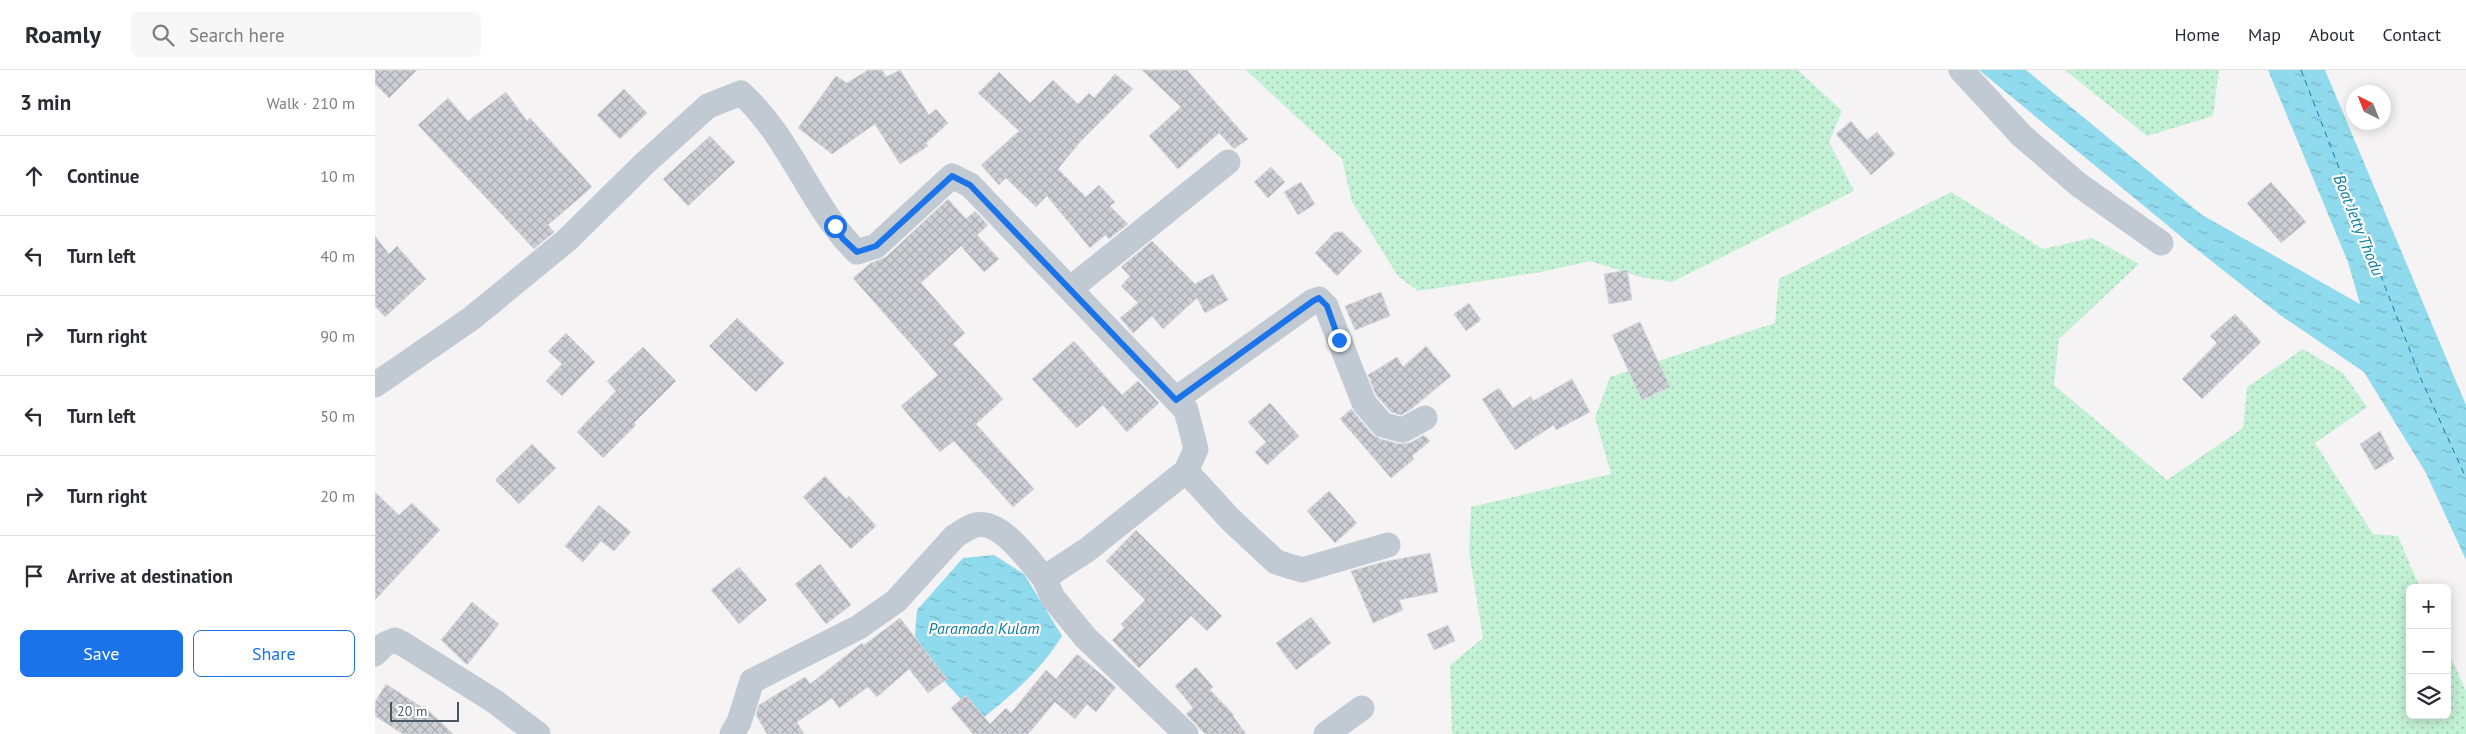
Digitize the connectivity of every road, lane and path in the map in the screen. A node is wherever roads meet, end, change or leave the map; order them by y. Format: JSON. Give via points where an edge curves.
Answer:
{"nodes":[{"id":1,"x":1961,"y":70,"type":"edge"},
{"id":2,"x":1228,"y":162,"type":"dead end"},
{"id":3,"x":2161,"y":243,"type":"dead end"},
{"id":4,"x":1071,"y":289,"type":"junction"},
{"id":5,"x":375,"y":385,"type":"edge"},
{"id":6,"x":1176,"y":400,"type":"junction"},
{"id":7,"x":1425,"y":418,"type":"dead end"},
{"id":8,"x":1186,"y":471,"type":"junction"},
{"id":9,"x":1388,"y":545,"type":"dead end"},
{"id":10,"x":1045,"y":578,"type":"junction"},
{"id":11,"x":375,"y":654,"type":"edge"},
{"id":12,"x":1362,"y":708,"type":"dead end"},
{"id":13,"x":538,"y":734,"type":"edge"},
{"id":14,"x":732,"y":734,"type":"edge"},
{"id":15,"x":1186,"y":734,"type":"edge"},
{"id":16,"x":1326,"y":734,"type":"edge"}],
"edges":[{"from":1,"to":3,"type":"street","via":[[2022,136],[2072,179]]},
{"from":2,"to":4,"type":"street"},
{"from":4,"to":5,"type":"street","via":[[970,185],[952,176],[876,246],[857,252],[843,239],[783,142],[758,108],[741,93],[708,106],[567,240],[472,318]]},
{"from":4,"to":6,"type":"street"},
{"from":6,"to":7,"type":"street","via":[[1319,298],[1327,306],[1364,403],[1383,425],[1403,430]]},
{"from":6,"to":8,"type":"street","via":[[1186,410],[1196,449]]},
{"from":8,"to":9,"type":"street","via":[[1276,562],[1302,570]]},
{"from":8,"to":10,"type":"street","via":[[1087,550]]},
{"from":10,"to":14,"type":"street","via":[[1001,531],[977,525],[967,528],[955,536],[896,601],[859,627],[752,681]]},
{"from":10,"to":15,"type":"street","via":[[1053,598],[1085,637]]},
{"from":11,"to":13,"type":"street","via":[[395,640],[495,701]]},
{"from":12,"to":16,"type":"street"}]}
